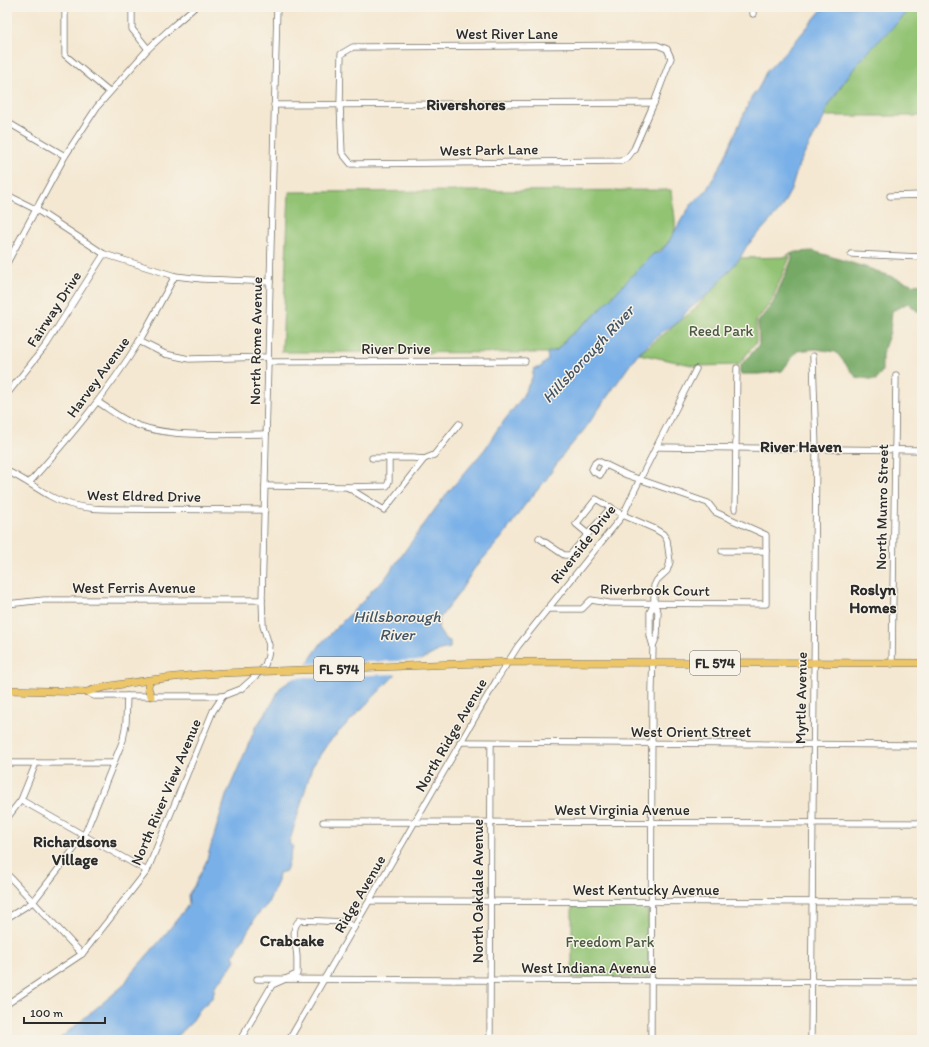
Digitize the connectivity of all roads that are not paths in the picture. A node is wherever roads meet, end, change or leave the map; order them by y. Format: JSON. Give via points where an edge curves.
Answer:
{"nodes":[{"id":1,"x":65,"y":7,"type":"edge"},
{"id":2,"x":132,"y":7,"type":"edge"},
{"id":3,"x":195,"y":7,"type":"edge"},
{"id":4,"x":277,"y":7,"type":"edge"},
{"id":5,"x":753,"y":7,"type":"edge"},
{"id":6,"x":753,"y":14,"type":"dead end"},
{"id":7,"x":148,"y":49,"type":"junction"},
{"id":8,"x":109,"y":92,"type":"junction"},
{"id":9,"x":654,"y":103,"type":"junction"},
{"id":10,"x":340,"y":104,"type":"junction"},
{"id":11,"x":274,"y":105,"type":"junction"},
{"id":12,"x":7,"y":122,"type":"edge"},
{"id":13,"x":65,"y":156,"type":"junction"},
{"id":14,"x":7,"y":195,"type":"edge"},
{"id":15,"x":922,"y":195,"type":"edge"},
{"id":16,"x":890,"y":196,"type":"dead end"},
{"id":17,"x":37,"y":210,"type":"junction"},
{"id":18,"x":104,"y":254,"type":"junction"},
{"id":19,"x":851,"y":254,"type":"dead end"},
{"id":20,"x":922,"y":257,"type":"edge"},
{"id":21,"x":7,"y":263,"type":"edge"},
{"id":22,"x":175,"y":276,"type":"junction"},
{"id":23,"x":270,"y":282,"type":"junction"},
{"id":24,"x":139,"y":341,"type":"junction"},
{"id":25,"x":813,"y":356,"type":"dead end"},
{"id":26,"x":268,"y":359,"type":"junction"},
{"id":27,"x":525,"y":361,"type":"dead end"},
{"id":28,"x":738,"y":368,"type":"dead end"},
{"id":29,"x":696,"y":369,"type":"dead end"},
{"id":30,"x":896,"y":375,"type":"dead end"},
{"id":31,"x":7,"y":394,"type":"edge"},
{"id":32,"x":98,"y":402,"type":"junction"},
{"id":33,"x":459,"y":424,"type":"dead end"},
{"id":34,"x":266,"y":434,"type":"junction"},
{"id":35,"x":657,"y":447,"type":"junction"},
{"id":36,"x":736,"y":448,"type":"junction"},
{"id":37,"x":816,"y":449,"type":"junction"},
{"id":38,"x":895,"y":450,"type":"junction"},
{"id":39,"x":922,"y":450,"type":"edge"},
{"id":40,"x":372,"y":458,"type":"dead end"},
{"id":41,"x":389,"y":458,"type":"junction"},
{"id":42,"x":424,"y":459,"type":"junction"},
{"id":43,"x":606,"y":464,"type":"dead end"},
{"id":44,"x":7,"y":471,"type":"edge"},
{"id":45,"x":640,"y":479,"type":"junction"},
{"id":46,"x":29,"y":483,"type":"junction"},
{"id":47,"x":265,"y":486,"type":"junction"},
{"id":48,"x":347,"y":487,"type":"junction"},
{"id":49,"x":611,"y":507,"type":"junction"},
{"id":50,"x":735,"y":509,"type":"dead end"},
{"id":51,"x":265,"y":510,"type":"junction"},
{"id":52,"x":623,"y":515,"type":"junction"},
{"id":53,"x":588,"y":534,"type":"junction"},
{"id":54,"x":539,"y":538,"type":"dead end"},
{"id":55,"x":722,"y":551,"type":"dead end"},
{"id":56,"x":766,"y":551,"type":"junction"},
{"id":57,"x":262,"y":600,"type":"junction"},
{"id":58,"x":8,"y":602,"type":"edge"},
{"id":59,"x":654,"y":604,"type":"junction"},
{"id":60,"x":547,"y":608,"type":"junction"},
{"id":61,"x":508,"y":662,"type":"junction"},
{"id":62,"x":652,"y":663,"type":"junction"},
{"id":63,"x":813,"y":663,"type":"junction"},
{"id":64,"x":922,"y":663,"type":"edge"},
{"id":65,"x":892,"y":664,"type":"junction"},
{"id":66,"x":149,"y":680,"type":"junction"},
{"id":67,"x":7,"y":690,"type":"edge"},
{"id":68,"x":87,"y":692,"type":"junction"},
{"id":69,"x":127,"y":696,"type":"junction"},
{"id":70,"x":152,"y":696,"type":"junction"},
{"id":71,"x":223,"y":696,"type":"junction"},
{"id":72,"x":460,"y":742,"type":"junction"},
{"id":73,"x":491,"y":743,"type":"junction"},
{"id":74,"x":652,"y":744,"type":"junction"},
{"id":75,"x":812,"y":745,"type":"junction"},
{"id":76,"x":922,"y":745,"type":"edge"},
{"id":77,"x":36,"y":762,"type":"junction"},
{"id":78,"x":7,"y":763,"type":"edge"},
{"id":79,"x":114,"y":763,"type":"junction"},
{"id":80,"x":21,"y":800,"type":"junction"},
{"id":81,"x":7,"y":818,"type":"edge"},
{"id":82,"x":323,"y":822,"type":"dead end"},
{"id":83,"x":416,"y":822,"type":"junction"},
{"id":84,"x":490,"y":822,"type":"junction"},
{"id":85,"x":652,"y":822,"type":"junction"},
{"id":86,"x":812,"y":822,"type":"junction"},
{"id":87,"x":922,"y":823,"type":"edge"},
{"id":88,"x":84,"y":836,"type":"junction"},
{"id":89,"x":147,"y":871,"type":"junction"},
{"id":90,"x":7,"y":874,"type":"edge"},
{"id":91,"x":370,"y":901,"type":"junction"},
{"id":92,"x":490,"y":901,"type":"junction"},
{"id":93,"x":33,"y":902,"type":"junction"},
{"id":94,"x":651,"y":902,"type":"junction"},
{"id":95,"x":812,"y":902,"type":"junction"},
{"id":96,"x":922,"y":902,"type":"edge"},
{"id":97,"x":7,"y":918,"type":"edge"},
{"id":98,"x":354,"y":928,"type":"junction"},
{"id":99,"x":82,"y":954,"type":"junction"},
{"id":100,"x":257,"y":979,"type":"dead end"},
{"id":101,"x":286,"y":979,"type":"junction"},
{"id":102,"x":325,"y":979,"type":"junction"},
{"id":103,"x":490,"y":980,"type":"junction"},
{"id":104,"x":651,"y":980,"type":"junction"},
{"id":105,"x":811,"y":982,"type":"junction"},
{"id":106,"x":922,"y":982,"type":"edge"},
{"id":107,"x":7,"y":1004,"type":"edge"},
{"id":108,"x":240,"y":1040,"type":"edge"},
{"id":109,"x":289,"y":1040,"type":"edge"},
{"id":110,"x":490,"y":1040,"type":"edge"},
{"id":111,"x":651,"y":1040,"type":"edge"},
{"id":112,"x":811,"y":1040,"type":"edge"}],
"edges":[{"from":1,"to":8,"type":"street","via":[[65,55]]},
{"from":2,"to":7,"type":"street","via":[[132,29]]},
{"from":3,"to":7,"type":"street"},
{"from":4,"to":11,"type":"street","name":"North Rome Avenue"},
{"from":5,"to":6,"type":"street"},
{"from":7,"to":8,"type":"street"},
{"from":8,"to":13,"type":"street"},
{"from":9,"to":10,"type":"street"},
{"from":9,"to":10,"type":"street","name":"West Park Lane","via":[[632,153],[621,161],[352,164],[342,153]]},
{"from":9,"to":10,"type":"street","name":"West River Lane","via":[[671,58],[667,49],[657,45],[353,46],[341,54]]},
{"from":10,"to":11,"type":"street"},
{"from":11,"to":23,"type":"street","name":"North Rome Avenue"},
{"from":12,"to":13,"type":"street"},
{"from":13,"to":17,"type":"street"},
{"from":14,"to":17,"type":"street"},
{"from":15,"to":16,"type":"street"},
{"from":17,"to":18,"type":"street"},
{"from":17,"to":21,"type":"street"},
{"from":18,"to":22,"type":"street"},
{"from":18,"to":31,"type":"street","name":"Fairway Drive","via":[[47,344]]},
{"from":19,"to":20,"type":"street"},
{"from":22,"to":23,"type":"street"},
{"from":22,"to":24,"type":"street","name":"Harvey Avenue"},
{"from":23,"to":26,"type":"street","name":"North Rome Avenue"},
{"from":24,"to":26,"type":"street","name":"River Drive","via":[[165,354],[189,358]]},
{"from":24,"to":32,"type":"street","name":"Harvey Avenue"},
{"from":25,"to":37,"type":"street","name":"Myrtle Avenue"},
{"from":26,"to":27,"type":"street","name":"River Drive"},
{"from":26,"to":34,"type":"street","name":"North Rome Avenue"},
{"from":28,"to":36,"type":"street"},
{"from":29,"to":35,"type":"street","name":"Riverside Drive"},
{"from":30,"to":38,"type":"street","name":"North Munro Street"},
{"from":32,"to":34,"type":"street","via":[[121,418],[146,428],[176,433]]},
{"from":32,"to":46,"type":"street","name":"Harvey Avenue"},
{"from":33,"to":42,"type":"street","via":[[434,455]]},
{"from":34,"to":47,"type":"street","name":"North Rome Avenue"},
{"from":35,"to":36,"type":"street"},
{"from":35,"to":45,"type":"street","name":"Riverside Drive"},
{"from":36,"to":37,"type":"street"},
{"from":36,"to":50,"type":"street"},
{"from":37,"to":38,"type":"street"},
{"from":37,"to":63,"type":"street","name":"Myrtle Avenue"},
{"from":38,"to":39,"type":"street"},
{"from":38,"to":65,"type":"street","name":"North Munro Street"},
{"from":40,"to":41,"type":"street"},
{"from":41,"to":42,"type":"street"},
{"from":41,"to":48,"type":"street","via":[[387,486]]},
{"from":42,"to":48,"type":"street","via":[[384,510]]},
{"from":43,"to":45,"type":"street"},
{"from":44,"to":46,"type":"street","name":"West Eldred Drive"},
{"from":45,"to":52,"type":"street","name":"Riverside Drive"},
{"from":45,"to":56,"type":"street","via":[[708,503],[715,512],[766,535]]},
{"from":46,"to":51,"type":"street","name":"West Eldred Drive","via":[[56,499],[96,509]]},
{"from":47,"to":48,"type":"street"},
{"from":47,"to":51,"type":"street","name":"North Rome Avenue"},
{"from":49,"to":52,"type":"street"},
{"from":49,"to":53,"type":"street"},
{"from":49,"to":53,"type":"street","via":[[596,499],[576,524]]},
{"from":51,"to":57,"type":"street","name":"North Rome Avenue"},
{"from":52,"to":59,"type":"street","via":[[655,529],[667,540],[670,562],[667,571],[654,586]]},
{"from":52,"to":60,"type":"street","name":"Riverside Drive"},
{"from":53,"to":54,"type":"street","via":[[570,555],[564,555]]},
{"from":55,"to":56,"type":"street"},
{"from":56,"to":59,"type":"street","name":"Riverbrook Court","via":[[766,604]]},
{"from":57,"to":58,"type":"street","name":"West Ferris Avenue"},
{"from":57,"to":71,"type":"street","name":"North Rome Avenue","via":[[263,626],[269,646],[268,656],[259,673],[241,689]]},
{"from":59,"to":60,"type":"street","name":"Riverbrook Court","via":[[591,600],[582,609]]},
{"from":59,"to":62,"type":"street","via":[[650,612]]},
{"from":60,"to":61,"type":"street","name":"Riverside Drive"},
{"from":61,"to":62,"type":"main road","number":"FL 574"},
{"from":61,"to":66,"type":"main road","number":"FL 574","bridge":true,"via":[[183,675]]},
{"from":61,"to":72,"type":"street","name":"North Ridge Avenue"},
{"from":62,"to":63,"type":"main road","number":"FL 574"},
{"from":62,"to":74,"type":"street"},
{"from":63,"to":65,"type":"main road","number":"FL 574"},
{"from":63,"to":75,"type":"street","name":"Myrtle Avenue"},
{"from":64,"to":65,"type":"main road","number":"FL 574"},
{"from":66,"to":68,"type":"main road","number":"FL 574","via":[[97,688]]},
{"from":66,"to":70,"type":"main road","via":[[148,688]]},
{"from":67,"to":68,"type":"main road","number":"FL 574"},
{"from":68,"to":69,"type":"street","via":[[94,696]]},
{"from":69,"to":70,"type":"street"},
{"from":69,"to":79,"type":"street","via":[[124,740]]},
{"from":70,"to":71,"type":"street"},
{"from":71,"to":89,"type":"street","name":"North River View Avenue","via":[[213,711]]},
{"from":72,"to":73,"type":"street","name":"West Orient Street"},
{"from":72,"to":83,"type":"street","name":"North Ridge Avenue"},
{"from":73,"to":74,"type":"street","name":"West Orient Street"},
{"from":73,"to":84,"type":"street","name":"North Oakdale Avenue"},
{"from":74,"to":75,"type":"street","name":"West Orient Street"},
{"from":74,"to":85,"type":"street"},
{"from":75,"to":76,"type":"street","name":"West Orient Street"},
{"from":75,"to":86,"type":"street","name":"Myrtle Avenue"},
{"from":77,"to":78,"type":"street"},
{"from":77,"to":79,"type":"street"},
{"from":77,"to":80,"type":"street"},
{"from":79,"to":88,"type":"street"},
{"from":80,"to":81,"type":"street"},
{"from":80,"to":88,"type":"street"},
{"from":82,"to":83,"type":"street","name":"West Virginia Avenue"},
{"from":83,"to":84,"type":"street","name":"West Virginia Avenue"},
{"from":83,"to":91,"type":"street","name":"Ridge Avenue"},
{"from":84,"to":85,"type":"street","name":"West Virginia Avenue"},
{"from":84,"to":92,"type":"street","name":"North Oakdale Avenue"},
{"from":85,"to":86,"type":"street","name":"West Virginia Avenue"},
{"from":85,"to":94,"type":"street"},
{"from":86,"to":87,"type":"street","name":"West Virginia Avenue"},
{"from":86,"to":95,"type":"street","name":"Myrtle Avenue"},
{"from":88,"to":89,"type":"street"},
{"from":88,"to":93,"type":"street"},
{"from":89,"to":99,"type":"street","name":"North River View Avenue"},
{"from":90,"to":93,"type":"street"},
{"from":91,"to":92,"type":"street","name":"West Kentucky Avenue"},
{"from":91,"to":98,"type":"street","name":"Ridge Avenue"},
{"from":92,"to":94,"type":"street","name":"West Kentucky Avenue"},
{"from":92,"to":103,"type":"street","name":"North Oakdale Avenue"},
{"from":93,"to":97,"type":"street"},
{"from":93,"to":99,"type":"street"},
{"from":94,"to":95,"type":"street","name":"West Kentucky Avenue"},
{"from":94,"to":104,"type":"street"},
{"from":95,"to":96,"type":"street","name":"West Kentucky Avenue"},
{"from":95,"to":105,"type":"street","name":"Myrtle Avenue"},
{"from":98,"to":101,"type":"street","via":[[346,922],[300,920],[294,936],[297,974]]},
{"from":98,"to":102,"type":"street","name":"Ridge Avenue"},
{"from":99,"to":107,"type":"street","name":"North River View Avenue"},
{"from":100,"to":101,"type":"street","name":"West Indiana Avenue"},
{"from":101,"to":102,"type":"street","name":"West Indiana Avenue"},
{"from":101,"to":108,"type":"street","via":[[272,986]]},
{"from":102,"to":103,"type":"street","name":"West Indiana Avenue"},
{"from":102,"to":109,"type":"street","name":"Ridge Avenue"},
{"from":103,"to":104,"type":"street","name":"West Indiana Avenue"},
{"from":103,"to":110,"type":"street","name":"North Oakdale Avenue"},
{"from":104,"to":105,"type":"street","name":"West Indiana Avenue"},
{"from":104,"to":111,"type":"street"},
{"from":105,"to":106,"type":"street","name":"West Indiana Avenue"},
{"from":105,"to":112,"type":"street","name":"Myrtle Avenue"}]}
